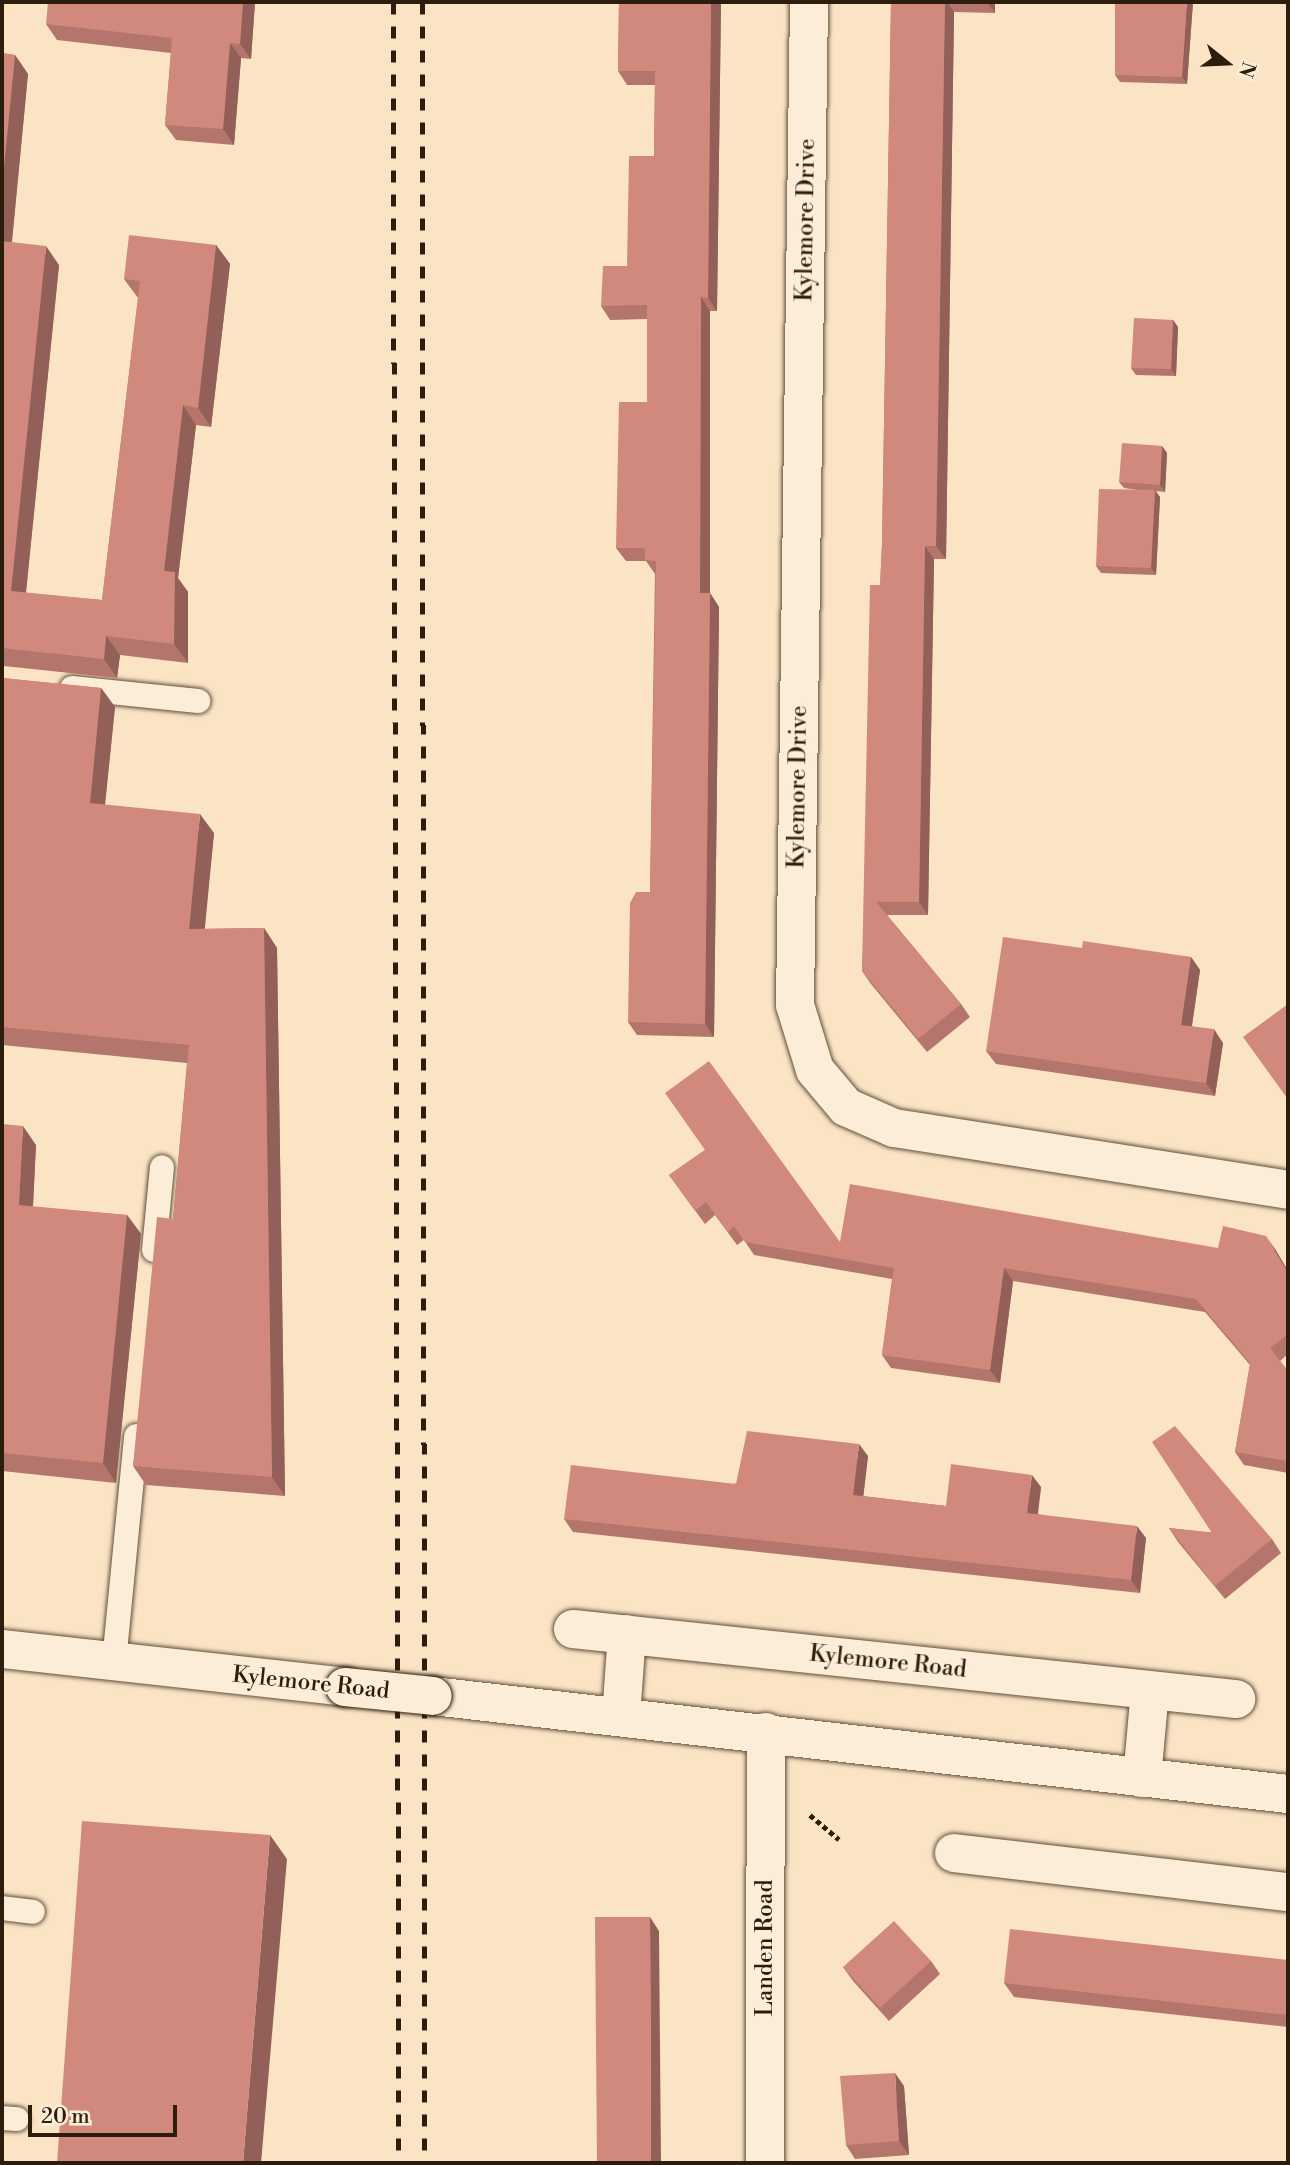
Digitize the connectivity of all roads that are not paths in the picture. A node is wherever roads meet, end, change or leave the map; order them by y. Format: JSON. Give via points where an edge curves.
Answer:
{"nodes":[{"id":1,"x":809,"y":2,"type":"edge"},
{"id":2,"x":41,"y":685,"type":"edge"},
{"id":3,"x":198,"y":701,"type":"dead end"},
{"id":4,"x":162,"y":1167,"type":"dead end"},
{"id":5,"x":1288,"y":1191,"type":"edge"},
{"id":6,"x":151,"y":1277,"type":"edge"},
{"id":7,"x":138,"y":1414,"type":"edge"},
{"id":8,"x":573,"y":1629,"type":"dead end"},
{"id":9,"x":627,"y":1634,"type":"junction"},
{"id":10,"x":2,"y":1649,"type":"edge"},
{"id":11,"x":114,"y":1661,"type":"junction"},
{"id":12,"x":1150,"y":1690,"type":"junction"},
{"id":13,"x":1236,"y":1699,"type":"dead end"},
{"id":14,"x":621,"y":1717,"type":"junction"},
{"id":15,"x":766,"y":1732,"type":"junction"},
{"id":16,"x":1142,"y":1778,"type":"junction"},
{"id":17,"x":1288,"y":1794,"type":"edge"},
{"id":18,"x":954,"y":1853,"type":"dead end"},
{"id":19,"x":1288,"y":1892,"type":"edge"},
{"id":20,"x":2,"y":1909,"type":"edge"},
{"id":21,"x":33,"y":1912,"type":"dead end"},
{"id":22,"x":765,"y":2163,"type":"edge"}],
"edges":[{"from":1,"to":5,"type":"street","name":"Kylemore Drive","via":[[796,1005],[816,1070],[846,1107],[894,1128]]},
{"from":2,"to":3,"type":"lane"},
{"from":4,"to":6,"type":"lane"},
{"from":7,"to":11,"type":"lane"},
{"from":8,"to":9,"type":"street","name":"Kylemore Road"},
{"from":9,"to":12,"type":"street","name":"Kylemore Road"},
{"from":9,"to":14,"type":"street"},
{"from":10,"to":11,"type":"street","name":"Kylemore Road"},
{"from":11,"to":14,"type":"street","name":"Kylemore Road","bridge":true},
{"from":12,"to":13,"type":"street","name":"Kylemore Road"},
{"from":12,"to":16,"type":"street"},
{"from":14,"to":15,"type":"street","name":"Kylemore Road"},
{"from":15,"to":16,"type":"street","name":"Kylemore Road"},
{"from":15,"to":22,"type":"street","name":"Landen Road"},
{"from":16,"to":17,"type":"street","name":"Kylemore Road"},
{"from":18,"to":19,"type":"street"},
{"from":20,"to":21,"type":"lane"}]}
